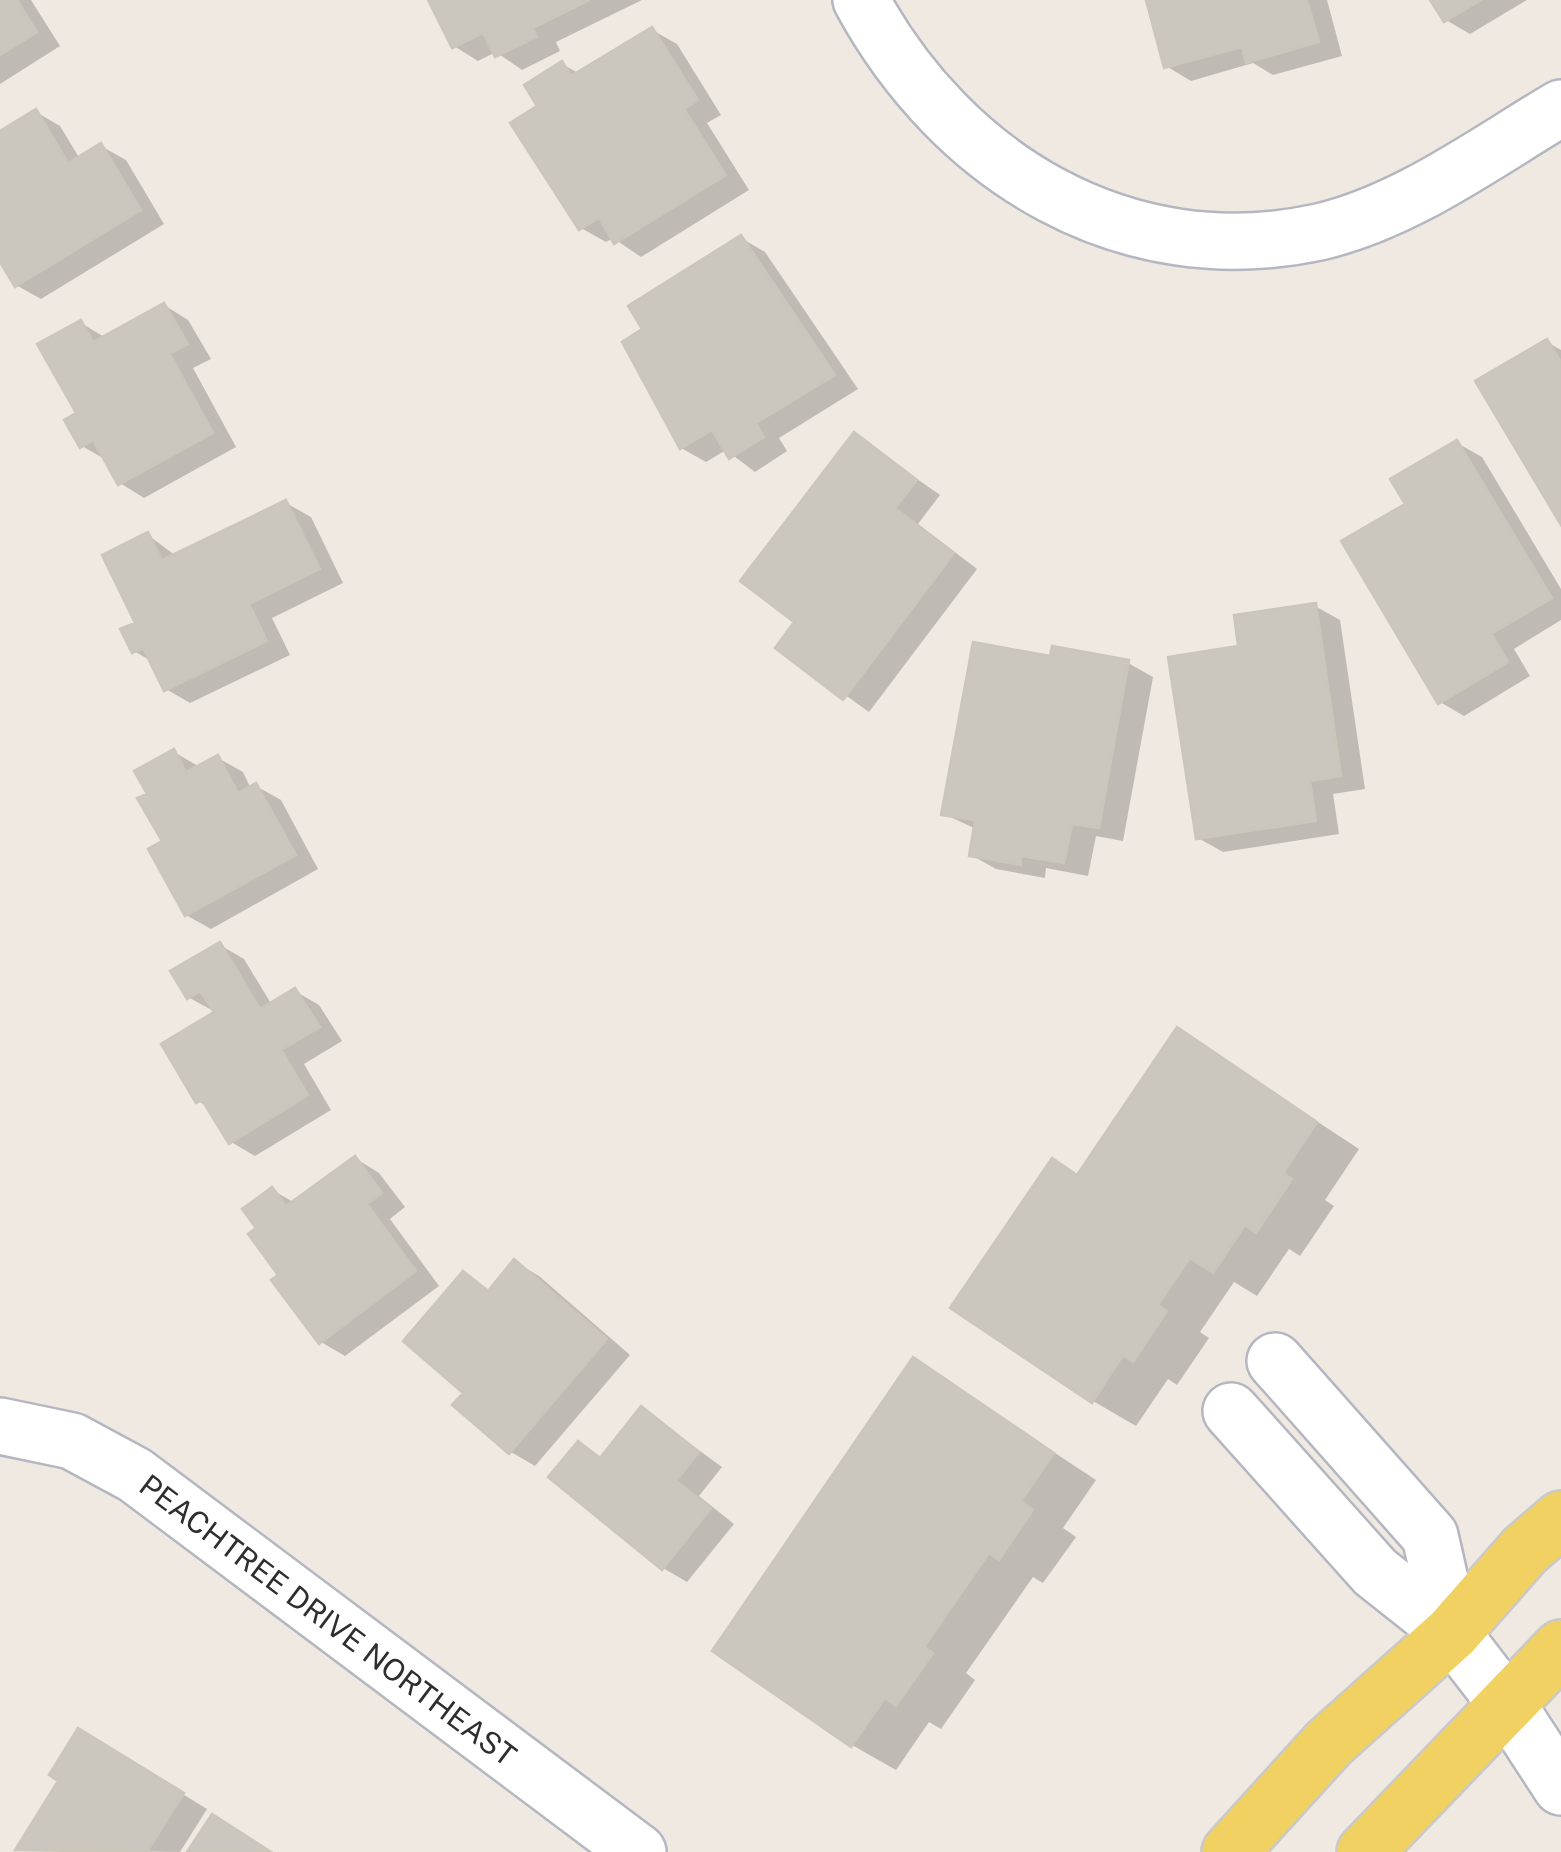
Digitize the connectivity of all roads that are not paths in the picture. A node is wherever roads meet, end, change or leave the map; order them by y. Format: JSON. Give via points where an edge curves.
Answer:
{"nodes":[{"id":1,"x":861,"y":0,"type":"edge"},
{"id":2,"x":1561,"y":108,"type":"edge"},
{"id":3,"x":1275,"y":1361,"type":"dead end"},
{"id":4,"x":1231,"y":1412,"type":"dead end"},
{"id":5,"x":0,"y":1426,"type":"edge"},
{"id":6,"x":1561,"y":1519,"type":"edge"},
{"id":7,"x":1452,"y":1634,"type":"junction"},
{"id":8,"x":1561,"y":1648,"type":"edge"},
{"id":9,"x":1509,"y":1707,"type":"junction"},
{"id":10,"x":1561,"y":1787,"type":"edge"},
{"id":11,"x":638,"y":1852,"type":"edge"},
{"id":12,"x":1230,"y":1852,"type":"edge"},
{"id":13,"x":1365,"y":1852,"type":"edge"}],
"edges":[{"from":1,"to":2,"type":"street","via":[[948,122],[1034,189],[1146,233],[1254,242],[1321,231],[1398,204]]},
{"from":3,"to":7,"type":"street","via":[[1430,1536]]},
{"from":4,"to":7,"type":"street","via":[[1375,1572]]},
{"from":5,"to":11,"type":"street","name":"PEACHTREE DRIVE NORTHEAST","via":[[72,1441],[135,1476]]},
{"from":6,"to":7,"type":"main road"},
{"from":7,"to":9,"type":"street"},
{"from":7,"to":12,"type":"main road","via":[[1328,1742]]},
{"from":8,"to":9,"type":"main road"},
{"from":9,"to":10,"type":"street"},
{"from":9,"to":13,"type":"main road"}]}
